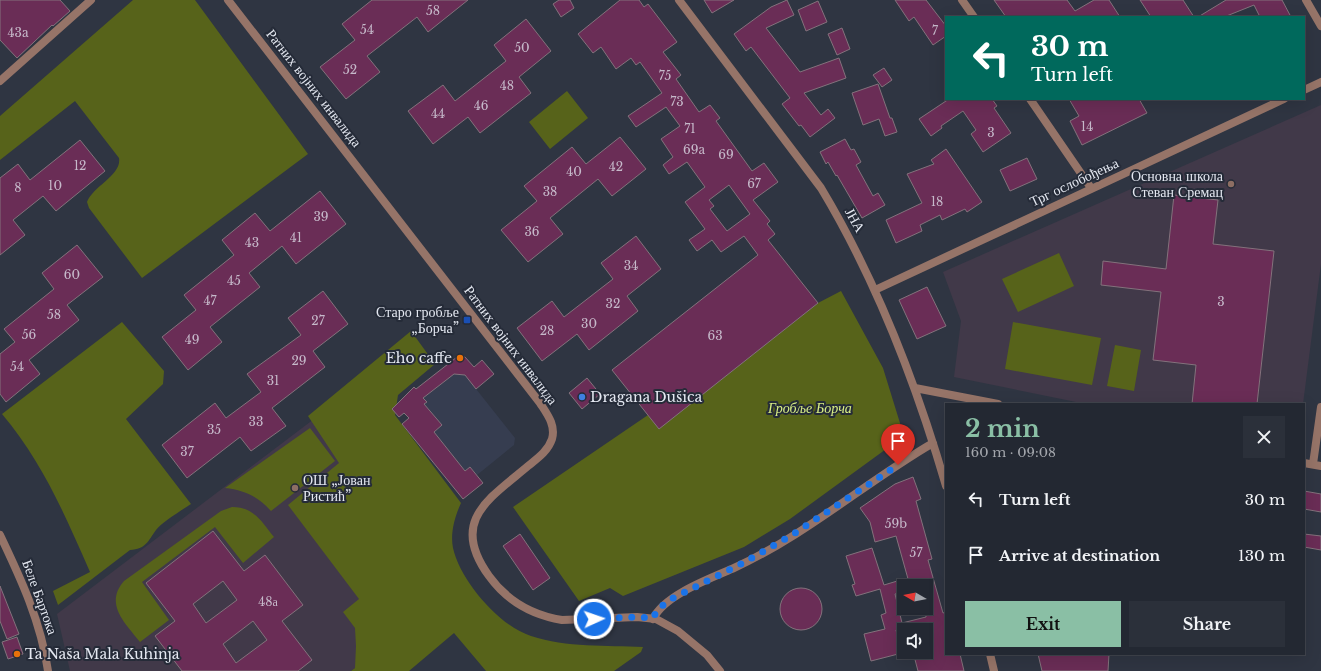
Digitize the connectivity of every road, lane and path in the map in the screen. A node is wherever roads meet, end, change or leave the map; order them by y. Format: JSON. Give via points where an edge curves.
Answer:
{"nodes":[{"id":1,"x":91,"y":0,"type":"edge"},
{"id":2,"x":228,"y":0,"type":"edge"},
{"id":3,"x":679,"y":0,"type":"edge"},
{"id":4,"x":962,"y":0,"type":"edge"},
{"id":5,"x":1306,"y":0,"type":"edge"},
{"id":6,"x":973,"y":16,"type":"edge"},
{"id":7,"x":1321,"y":26,"type":"edge"},
{"id":8,"x":0,"y":81,"type":"edge"},
{"id":9,"x":1321,"y":82,"type":"edge"},
{"id":10,"x":1305,"y":90,"type":"edge"},
{"id":11,"x":1031,"y":100,"type":"edge"},
{"id":12,"x":1282,"y":100,"type":"edge"},
{"id":13,"x":1091,"y":188,"type":"junction"},
{"id":14,"x":875,"y":290,"type":"junction"},
{"id":15,"x":915,"y":388,"type":"junction"},
{"id":16,"x":993,"y":403,"type":"edge"},
{"id":17,"x":1321,"y":407,"type":"edge"},
{"id":18,"x":933,"y":443,"type":"junction"},
{"id":19,"x":1312,"y":464,"type":"edge"},
{"id":20,"x":945,"y":483,"type":"edge"},
{"id":21,"x":0,"y":535,"type":"edge"},
{"id":22,"x":653,"y":618,"type":"junction"},
{"id":23,"x":990,"y":655,"type":"edge"},
{"id":24,"x":48,"y":671,"type":"edge"},
{"id":25,"x":720,"y":671,"type":"edge"},
{"id":26,"x":994,"y":671,"type":"edge"}],
"edges":[{"from":1,"to":8,"type":"street"},
{"from":2,"to":22,"type":"street","name":"Ратних војних инвалида","via":[[540,403],[552,422],[552,439],[545,452],[493,496],[474,520],[474,546],[477,557],[487,573],[496,586],[513,601],[547,617],[562,620]]},
{"from":3,"to":14,"type":"street","name":"ЈНА","via":[[821,188]]},
{"from":4,"to":6,"type":"street"},
{"from":5,"to":7,"type":"street"},
{"from":9,"to":10,"type":"street"},
{"from":11,"to":13,"type":"street"},
{"from":12,"to":13,"type":"street","name":"Трг ослобођења"},
{"from":13,"to":14,"type":"street","name":"Трг ослобођења"},
{"from":14,"to":15,"type":"street","name":"ЈНА"},
{"from":15,"to":16,"type":"street"},
{"from":15,"to":18,"type":"street","name":"ЈНА"},
{"from":17,"to":19,"type":"street"},
{"from":18,"to":20,"type":"street","name":"ЈНА"},
{"from":18,"to":22,"type":"street","via":[[796,533],[671,599],[658,609]]},
{"from":21,"to":24,"type":"street","name":"Беле Бартока","via":[[32,606],[41,634]]},
{"from":22,"to":25,"type":"street","name":"Ратних војних инвалида","via":[[678,631],[707,655]]},
{"from":23,"to":26,"type":"street"}]}
